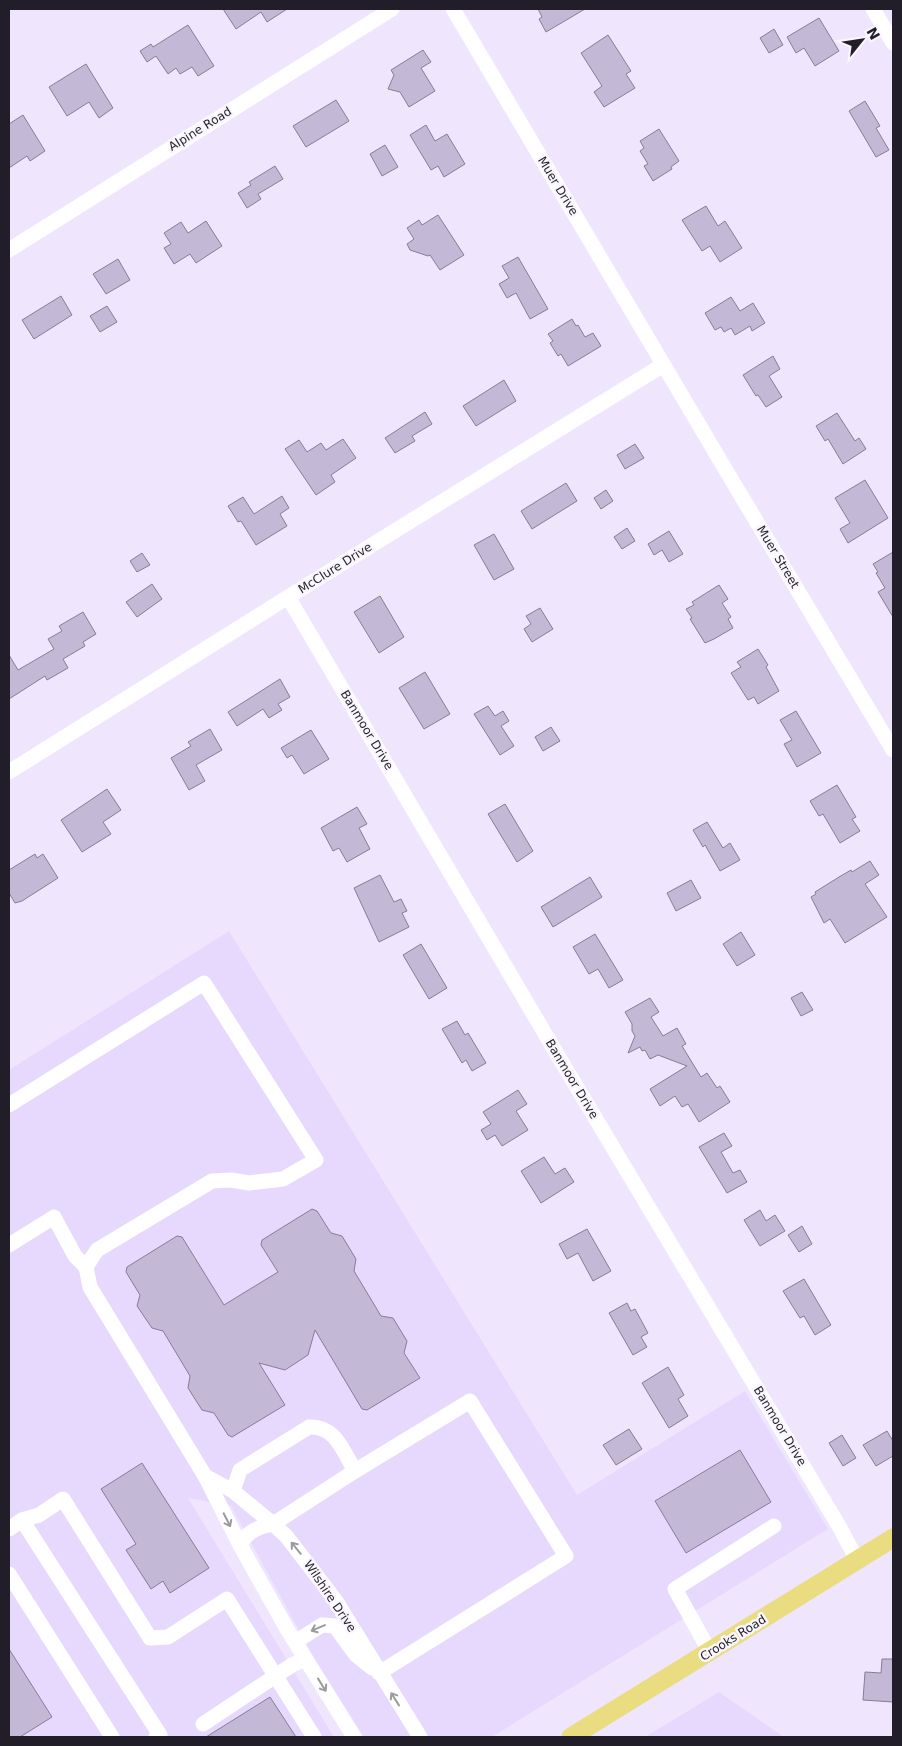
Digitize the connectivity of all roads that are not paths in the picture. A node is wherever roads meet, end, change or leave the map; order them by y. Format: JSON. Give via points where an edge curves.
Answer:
{"nodes":[{"id":1,"x":392,"y":9,"type":"edge"},
{"id":2,"x":453,"y":9,"type":"edge"},
{"id":3,"x":873,"y":9,"type":"edge"},
{"id":4,"x":893,"y":43,"type":"edge"},
{"id":5,"x":9,"y":250,"type":"edge"},
{"id":6,"x":663,"y":365,"type":"junction"},
{"id":7,"x":288,"y":597,"type":"junction"},
{"id":8,"x":893,"y":750,"type":"edge"},
{"id":9,"x":9,"y":772,"type":"edge"},
{"id":10,"x":9,"y":1105,"type":"edge"},
{"id":11,"x":9,"y":1245,"type":"edge"},
{"id":12,"x":86,"y":1268,"type":"junction"},
{"id":13,"x":355,"y":1471,"type":"junction"},
{"id":14,"x":205,"y":1476,"type":"junction"},
{"id":15,"x":233,"y":1491,"type":"junction"},
{"id":16,"x":22,"y":1520,"type":"junction"},
{"id":17,"x":273,"y":1524,"type":"junction"},
{"id":18,"x":774,"y":1526,"type":"dead end"},
{"id":19,"x":9,"y":1529,"type":"edge"},
{"id":20,"x":893,"y":1538,"type":"edge"},
{"id":21,"x":240,"y":1545,"type":"junction"},
{"id":22,"x":857,"y":1560,"type":"junction"},
{"id":23,"x":9,"y":1574,"type":"edge"},
{"id":24,"x":295,"y":1642,"type":"junction"},
{"id":25,"x":710,"y":1652,"type":"junction"},
{"id":26,"x":305,"y":1658,"type":"junction"},
{"id":27,"x":379,"y":1673,"type":"junction"},
{"id":28,"x":276,"y":1676,"type":"junction"},
{"id":29,"x":204,"y":1724,"type":"dead end"},
{"id":30,"x":112,"y":1737,"type":"edge"},
{"id":31,"x":156,"y":1737,"type":"edge"},
{"id":32,"x":314,"y":1737,"type":"edge"},
{"id":33,"x":354,"y":1737,"type":"edge"},
{"id":34,"x":420,"y":1737,"type":"edge"},
{"id":35,"x":571,"y":1737,"type":"edge"}],
"edges":[{"from":1,"to":5,"type":"street","name":"Alpine Road"},
{"from":2,"to":6,"type":"street","name":"Muer Drive"},
{"from":3,"to":4,"type":"street"},
{"from":6,"to":7,"type":"street","name":"McClure Drive"},
{"from":6,"to":8,"type":"street","name":"Muer Street"},
{"from":7,"to":9,"type":"street","name":"McClure Drive"},
{"from":7,"to":22,"type":"street","name":"Banmoor Drive"},
{"from":10,"to":12,"type":"street","via":[[204,983],[316,1160],[283,1179],[249,1183],[212,1181],[97,1250]]},
{"from":11,"to":12,"type":"street","via":[[54,1217],[75,1256]]},
{"from":12,"to":14,"type":"street","via":[[90,1287]]},
{"from":13,"to":15,"type":"street","via":[[334,1436],[319,1426],[309,1427],[240,1470]]},
{"from":13,"to":17,"type":"street"},
{"from":13,"to":27,"type":"street","via":[[470,1401],[566,1556]]},
{"from":14,"to":15,"type":"street","name":"Wilshire Drive"},
{"from":14,"to":21,"type":"street","one_way":true},
{"from":15,"to":17,"type":"street","name":"Wilshire Drive"},
{"from":16,"to":19,"type":"street"},
{"from":16,"to":28,"type":"street","via":[[39,1515],[63,1499],[150,1638],[168,1637],[227,1599]]},
{"from":16,"to":31,"type":"street","via":[[160,1735]]},
{"from":17,"to":21,"type":"street","via":[[260,1526],[245,1536]]},
{"from":27,"to":17,"type":"street","name":"Wilshire Drive","one_way":true,"via":[[316,1572]]},
{"from":18,"to":25,"type":"street","via":[[674,1589]]},
{"from":20,"to":22,"type":"main road","name":"Crooks Road"},
{"from":21,"to":24,"type":"street"},
{"from":22,"to":25,"type":"main road","name":"Crooks Road"},
{"from":23,"to":30,"type":"street"},
{"from":24,"to":26,"type":"street"},
{"from":27,"to":24,"type":"street","name":"Wilshire Drive","one_way":true,"via":[[356,1655],[335,1626],[322,1624]]},
{"from":25,"to":35,"type":"main road","name":"Crooks Road"},
{"from":26,"to":28,"type":"street"},
{"from":26,"to":33,"type":"street","one_way":true},
{"from":34,"to":27,"type":"street","name":"Wilshire Drive","one_way":true},
{"from":28,"to":29,"type":"street"},
{"from":28,"to":32,"type":"street"}]}
